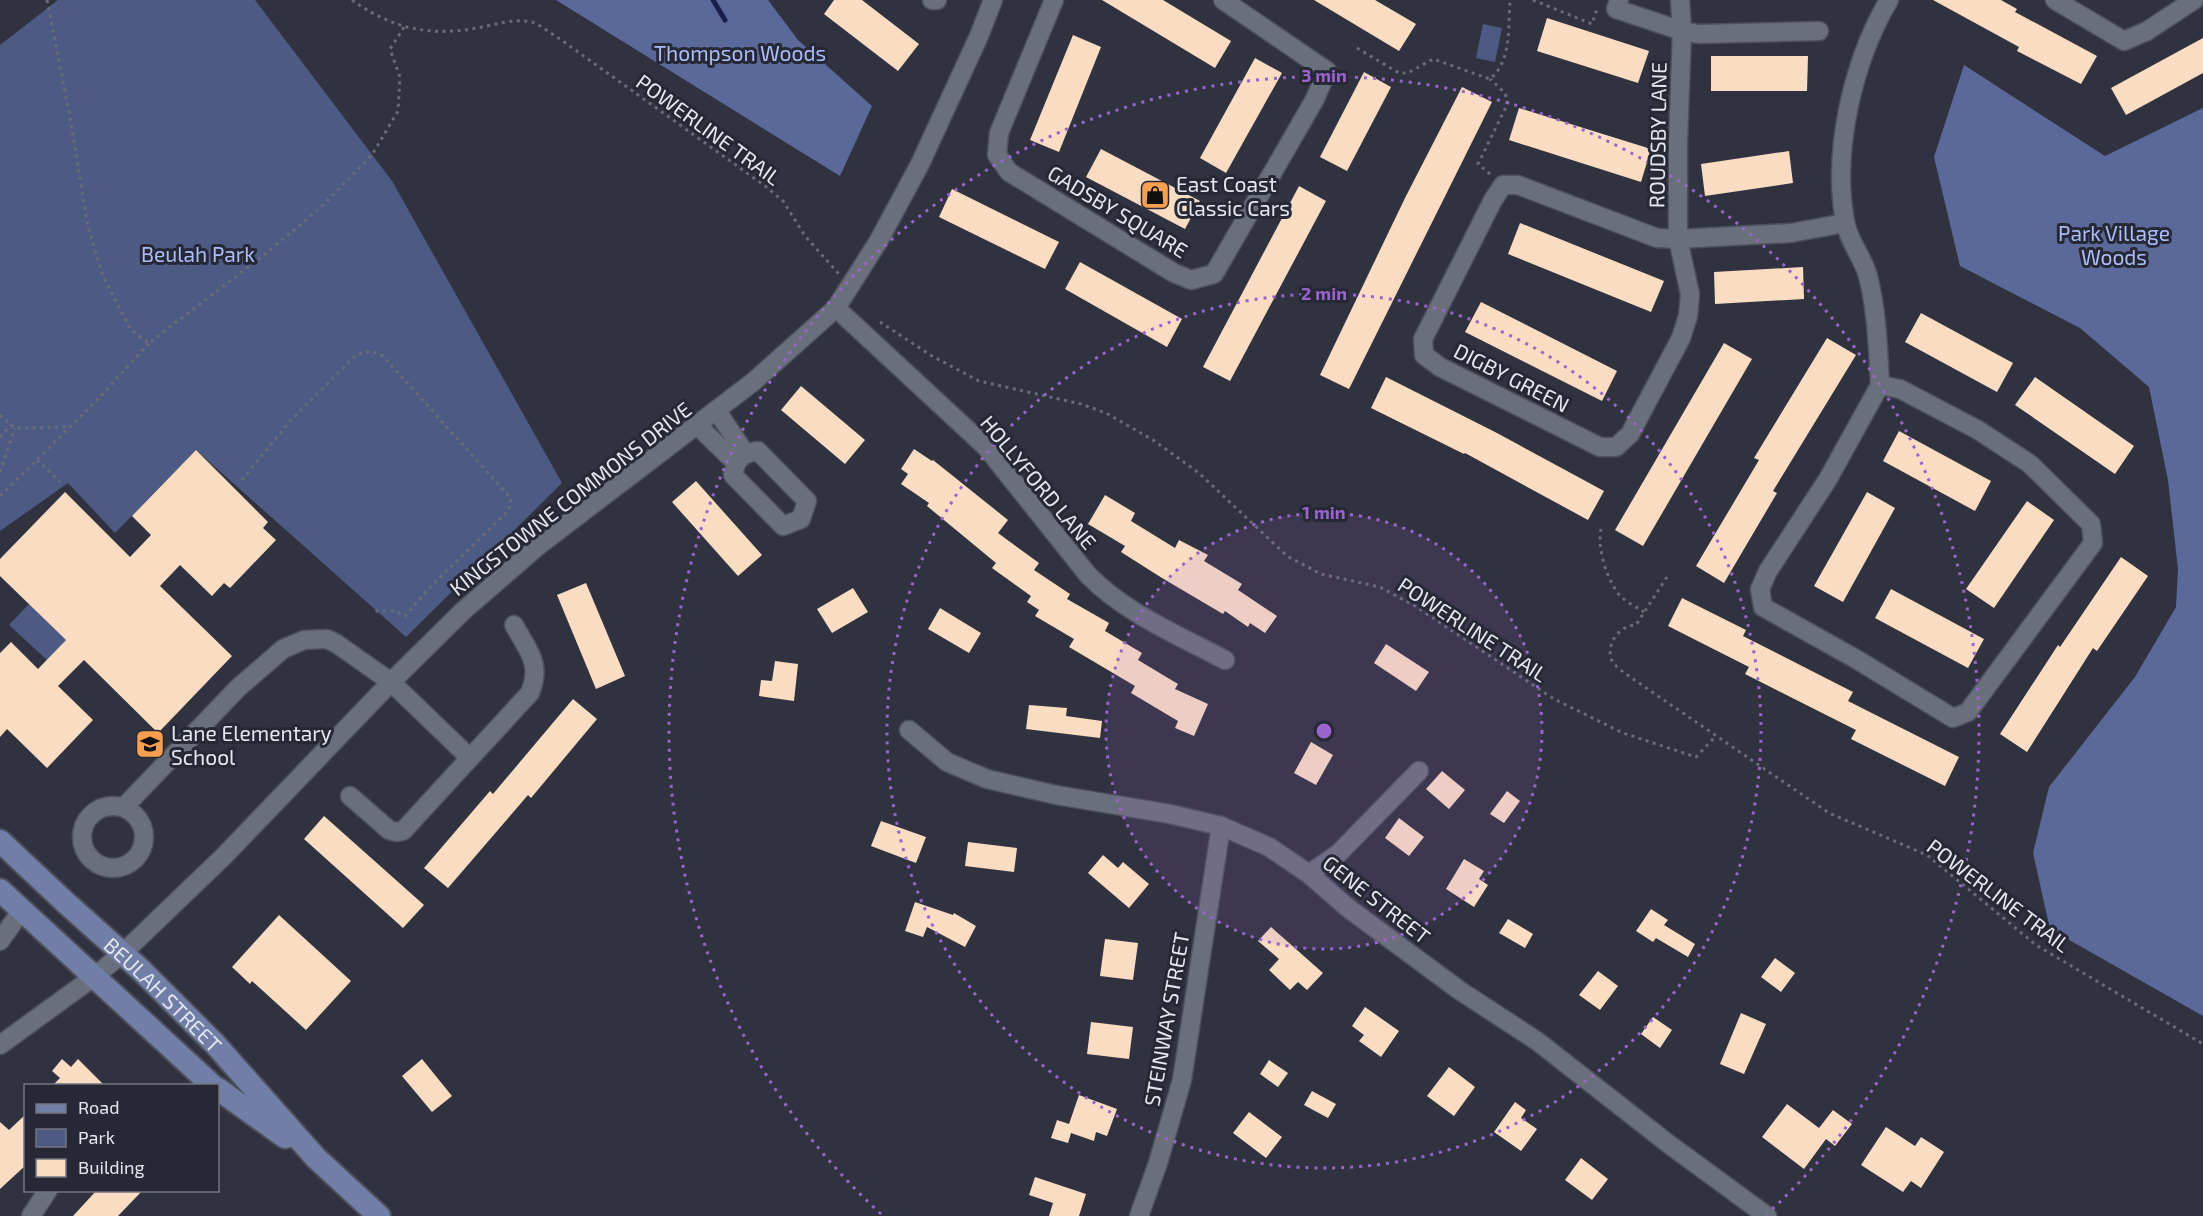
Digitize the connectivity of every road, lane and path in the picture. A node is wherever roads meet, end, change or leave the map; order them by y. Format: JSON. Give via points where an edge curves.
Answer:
{"nodes":[{"id":1,"x":47,"y":0,"type":"edge"},
{"id":2,"x":351,"y":0,"type":"edge"},
{"id":3,"x":932,"y":0,"type":"edge"},
{"id":4,"x":937,"y":0,"type":"edge"},
{"id":5,"x":993,"y":0,"type":"edge"},
{"id":6,"x":1054,"y":0,"type":"edge"},
{"id":7,"x":1223,"y":0,"type":"edge"},
{"id":8,"x":1510,"y":0,"type":"edge"},
{"id":9,"x":1533,"y":0,"type":"edge"},
{"id":10,"x":1680,"y":0,"type":"edge"},
{"id":11,"x":1889,"y":0,"type":"edge"},
{"id":12,"x":2055,"y":0,"type":"edge"},
{"id":13,"x":2194,"y":0,"type":"edge"},
{"id":14,"x":1617,"y":4,"type":"edge"},
{"id":15,"x":404,"y":27,"type":"junction"},
{"id":16,"x":1682,"y":31,"type":"junction"},
{"id":17,"x":1818,"y":31,"type":"dead end"},
{"id":18,"x":1357,"y":48,"type":"dead end"},
{"id":19,"x":1490,"y":79,"type":"junction"},
{"id":20,"x":1503,"y":185,"type":"junction"},
{"id":21,"x":1845,"y":223,"type":"junction"},
{"id":22,"x":1678,"y":239,"type":"junction"},
{"id":23,"x":848,"y":288,"type":"junction"},
{"id":24,"x":836,"y":308,"type":"junction"},
{"id":25,"x":873,"y":318,"type":"dead end"},
{"id":26,"x":149,"y":343,"type":"junction"},
{"id":27,"x":1880,"y":385,"type":"junction"},
{"id":28,"x":717,"y":411,"type":"junction"},
{"id":29,"x":0,"y":415,"type":"edge"},
{"id":30,"x":11,"y":425,"type":"junction"},
{"id":31,"x":697,"y":425,"type":"junction"},
{"id":32,"x":69,"y":427,"type":"junction"},
{"id":33,"x":15,"y":428,"type":"junction"},
{"id":34,"x":0,"y":437,"type":"edge"},
{"id":35,"x":37,"y":460,"type":"junction"},
{"id":36,"x":1,"y":464,"type":"edge"},
{"id":37,"x":0,"y":472,"type":"edge"},
{"id":38,"x":242,"y":480,"type":"dead end"},
{"id":39,"x":60,"y":482,"type":"dead end"},
{"id":40,"x":0,"y":496,"type":"edge"},
{"id":41,"x":1601,"y":529,"type":"dead end"},
{"id":42,"x":1668,"y":577,"type":"dead end"},
{"id":43,"x":371,"y":611,"type":"dead end"},
{"id":44,"x":1644,"y":612,"type":"junction"},
{"id":45,"x":514,"y":625,"type":"dead end"},
{"id":46,"x":1225,"y":660,"type":"dead end"},
{"id":47,"x":391,"y":682,"type":"junction"},
{"id":48,"x":909,"y":730,"type":"dead end"},
{"id":49,"x":1715,"y":737,"type":"junction"},
{"id":50,"x":470,"y":758,"type":"junction"},
{"id":51,"x":1419,"y":771,"type":"dead end"},
{"id":52,"x":350,"y":796,"type":"dead end"},
{"id":53,"x":124,"y":807,"type":"dead end"},
{"id":54,"x":1221,"y":826,"type":"junction"},
{"id":55,"x":0,"y":841,"type":"edge"},
{"id":56,"x":1309,"y":874,"type":"junction"},
{"id":57,"x":0,"y":890,"type":"edge"},
{"id":58,"x":22,"y":910,"type":"junction"},
{"id":59,"x":0,"y":941,"type":"edge"},
{"id":60,"x":123,"y":953,"type":"junction"},
{"id":61,"x":95,"y":976,"type":"junction"},
{"id":62,"x":2203,"y":1044,"type":"edge"},
{"id":63,"x":0,"y":1045,"type":"edge"},
{"id":64,"x":211,"y":1084,"type":"edge"},
{"id":65,"x":219,"y":1090,"type":"edge"},
{"id":66,"x":316,"y":1158,"type":"junction"},
{"id":67,"x":47,"y":1192,"type":"edge"},
{"id":68,"x":32,"y":1216,"type":"edge"},
{"id":69,"x":379,"y":1216,"type":"edge"},
{"id":70,"x":1139,"y":1216,"type":"edge"},
{"id":71,"x":1767,"y":1216,"type":"edge"}],
"edges":[{"from":1,"to":26,"type":"path","via":[[88,227],[103,276],[131,330]]},
{"from":2,"to":15,"type":"path","name":"POWERLINE TRAIL"},
{"from":3,"to":4,"type":"street"},
{"from":5,"to":23,"type":"street","name":"KINGSTOWNE COMMONS DRIVE","via":[[920,164]]},
{"from":6,"to":7,"type":"street","name":"GADSBY SQUARE","via":[[999,133],[997,155],[1009,172],[1191,280],[1214,274],[1316,99],[1327,70]]},
{"from":8,"to":19,"type":"path","via":[[1506,55]]},
{"from":9,"to":14,"type":"path","via":[[1592,24],[1600,2]]},
{"from":10,"to":16,"type":"street","name":"ROUDSBY LANE"},
{"from":11,"to":21,"type":"street","via":[[1862,57],[1850,101],[1841,188]]},
{"from":12,"to":13,"type":"street","via":[[2124,41]]},
{"from":14,"to":16,"type":"street"},
{"from":15,"to":23,"type":"path","name":"POWERLINE TRAIL","via":[[466,30],[514,21],[533,22],[783,201],[805,236]]},
{"from":15,"to":26,"type":"path","via":[[390,49],[400,77],[398,111],[372,155],[320,208]]},
{"from":16,"to":17,"type":"street"},
{"from":16,"to":22,"type":"street","name":"ROUDSBY LANE"},
{"from":18,"to":19,"type":"path","via":[[1400,74],[1433,59]]},
{"from":19,"to":20,"type":"path","via":[[1505,93],[1508,103],[1478,164]]},
{"from":20,"to":22,"type":"street","via":[[1518,185],[1657,238]]},
{"from":20,"to":22,"type":"street","name":"DIGBY GREEN","via":[[1423,339],[1424,355],[1440,367],[1600,447],[1616,447],[1630,434],[1681,338],[1690,294]]},
{"from":21,"to":22,"type":"street","via":[[1791,233]]},
{"from":21,"to":27,"type":"street","via":[[1867,274],[1878,330]]},
{"from":23,"to":24,"type":"street","name":"KINGSTOWNE COMMONS DRIVE"},
{"from":24,"to":28,"type":"street","name":"KINGSTOWNE COMMONS DRIVE"},
{"from":24,"to":46,"type":"street","name":"HOLLYFORD LANE","via":[[986,447],[1102,589],[1120,603]]},
{"from":25,"to":49,"type":"path","name":"POWERLINE TRAIL","via":[[979,381],[1106,413],[1199,473],[1287,556],[1321,574],[1380,587],[1416,606],[1554,699],[1623,733],[1696,756]]},
{"from":26,"to":32,"type":"path"},
{"from":27,"to":27,"type":"street","via":[[1828,479],[1768,571],[1760,589],[1763,607],[1953,718],[1968,712],[2092,543],[2091,524],[2030,464],[1978,430],[1900,389]]},
{"from":28,"to":31,"type":"street","name":"KINGSTOWNE COMMONS DRIVE"},
{"from":28,"to":31,"type":"street","via":[[740,458]]},
{"from":29,"to":30,"type":"path"},
{"from":30,"to":33,"type":"path"},
{"from":30,"to":34,"type":"path"},
{"from":31,"to":47,"type":"street","name":"KINGSTOWNE COMMONS DRIVE","via":[[538,546],[463,611]]},
{"from":32,"to":33,"type":"path"},
{"from":32,"to":35,"type":"path"},
{"from":33,"to":36,"type":"path"},
{"from":35,"to":39,"type":"path"},
{"from":35,"to":40,"type":"path"},
{"from":36,"to":37,"type":"path"},
{"from":38,"to":43,"type":"path","via":[[291,420],[356,355],[371,351],[383,356],[512,503],[405,616],[395,611]]},
{"from":41,"to":44,"type":"path","via":[[1606,569],[1618,594]]},
{"from":42,"to":44,"type":"path"},
{"from":44,"to":49,"type":"path","name":"POWERLINE TRAIL","via":[[1636,625],[1622,628],[1614,637],[1610,649],[1612,662]]},
{"from":45,"to":50,"type":"street","via":[[536,666],[536,679],[530,693]]},
{"from":47,"to":50,"type":"street"},
{"from":47,"to":53,"type":"street","via":[[327,639],[304,640],[283,649],[238,688]]},
{"from":47,"to":60,"type":"street","name":"KINGSTOWNE COMMONS DRIVE","via":[[224,856]]},
{"from":48,"to":54,"type":"street","name":"GENE STREET","via":[[947,762],[987,779]]},
{"from":49,"to":62,"type":"path","name":"POWERLINE TRAIL","via":[[1829,813],[1927,855],[2036,945]]},
{"from":50,"to":52,"type":"street","via":[[403,831],[389,830]]},
{"from":51,"to":56,"type":"street","via":[[1339,852]]},
{"from":54,"to":56,"type":"street","name":"GENE STREET","via":[[1269,847]]},
{"from":54,"to":70,"type":"street","name":"STEINWAY STREET","via":[[1182,1080]]},
{"from":55,"to":60,"type":"main road","name":"BEULAH STREET"},
{"from":56,"to":71,"type":"street","name":"GENE STREET","via":[[1348,908],[1459,990],[1537,1041]]},
{"from":57,"to":58,"type":"main road","name":"BEULAH STREET"},
{"from":58,"to":59,"type":"street"},
{"from":58,"to":61,"type":"main road","name":"BEULAH STREET"},
{"from":60,"to":61,"type":"street","name":"KINGSTOWNE COMMONS DRIVE"},
{"from":60,"to":66,"type":"main road","name":"BEULAH STREET","via":[[215,1044]]},
{"from":61,"to":63,"type":"street","name":"KINGSTOWNE COMMONS DRIVE"},
{"from":61,"to":64,"type":"main road","name":"BEULAH STREET"},
{"from":65,"to":66,"type":"main road","name":"BEULAH STREET"},
{"from":66,"to":69,"type":"main road","name":"BEULAH STREET"},
{"from":67,"to":68,"type":"street"}]}
